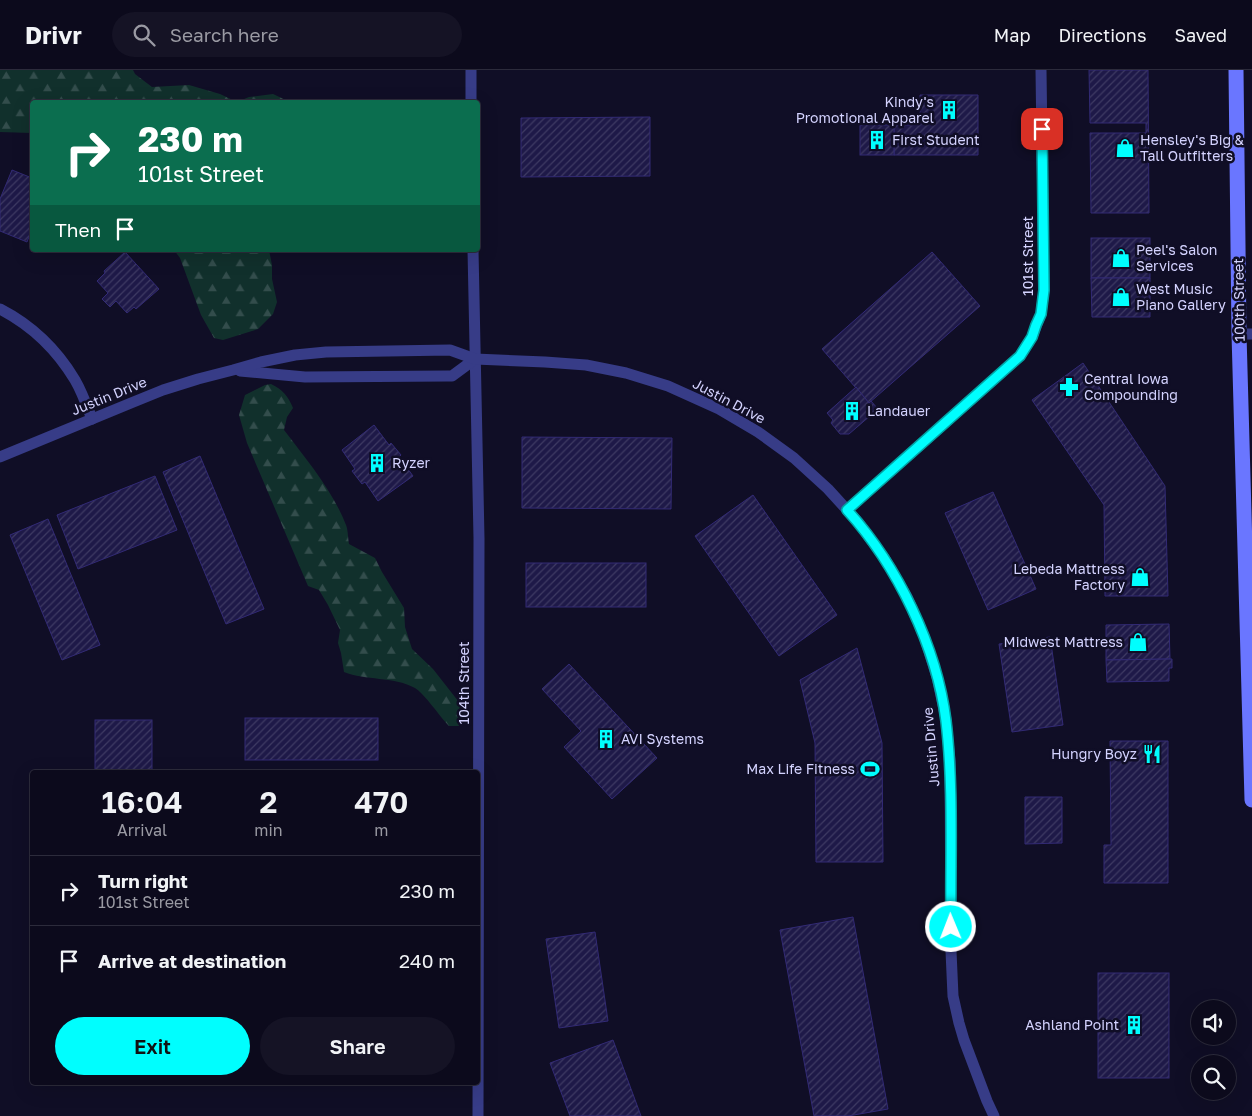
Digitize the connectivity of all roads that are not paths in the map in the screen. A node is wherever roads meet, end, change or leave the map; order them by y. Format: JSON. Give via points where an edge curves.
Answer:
{"nodes":[{"id":1,"x":472,"y":70,"type":"edge"},
{"id":2,"x":1041,"y":70,"type":"edge"},
{"id":3,"x":1236,"y":70,"type":"edge"},
{"id":4,"x":472,"y":100,"type":"edge"},
{"id":5,"x":473,"y":252,"type":"edge"},
{"id":6,"x":0,"y":309,"type":"edge"},
{"id":7,"x":1246,"y":334,"type":"edge"},
{"id":8,"x":475,"y":360,"type":"junction"},
{"id":9,"x":233,"y":370,"type":"junction"},
{"id":10,"x":92,"y":419,"type":"junction"},
{"id":11,"x":0,"y":457,"type":"edge"},
{"id":12,"x":847,"y":510,"type":"junction"},
{"id":13,"x":479,"y":770,"type":"edge"},
{"id":14,"x":1252,"y":800,"type":"edge"},
{"id":15,"x":478,"y":1085,"type":"edge"},
{"id":16,"x":478,"y":1116,"type":"edge"},
{"id":17,"x":994,"y":1116,"type":"edge"}],
"edges":[{"from":1,"to":4,"type":"street"},
{"from":2,"to":12,"type":"street","name":"101st Street","via":[[1044,290],[1041,314],[1032,337],[1020,356]]},
{"from":3,"to":7,"type":"main road","name":"100th Street"},
{"from":5,"to":8,"type":"street","name":"104th Street"},
{"from":6,"to":10,"type":"street","via":[[31,328],[53,350],[75,381]]},
{"from":7,"to":14,"type":"main road","name":"100th Street"},
{"from":8,"to":9,"type":"street","name":"Justin Drive","via":[[450,350],[326,352],[295,355]]},
{"from":8,"to":9,"type":"street","name":"Justin Drive","via":[[452,376],[305,377]]},
{"from":8,"to":12,"type":"street","name":"Justin Drive","via":[[586,366],[626,373],[668,386],[719,409],[758,432],[794,458]]},
{"from":8,"to":13,"type":"street","name":"104th Street"},
{"from":9,"to":10,"type":"street","name":"Justin Drive","via":[[163,390]]},
{"from":10,"to":11,"type":"street","name":"Justin Drive"},
{"from":12,"to":17,"type":"street","name":"Justin Drive","via":[[884,558],[907,597],[937,677],[950,761],[953,996],[964,1040]]},
{"from":15,"to":16,"type":"street","name":"104th Street"}]}
